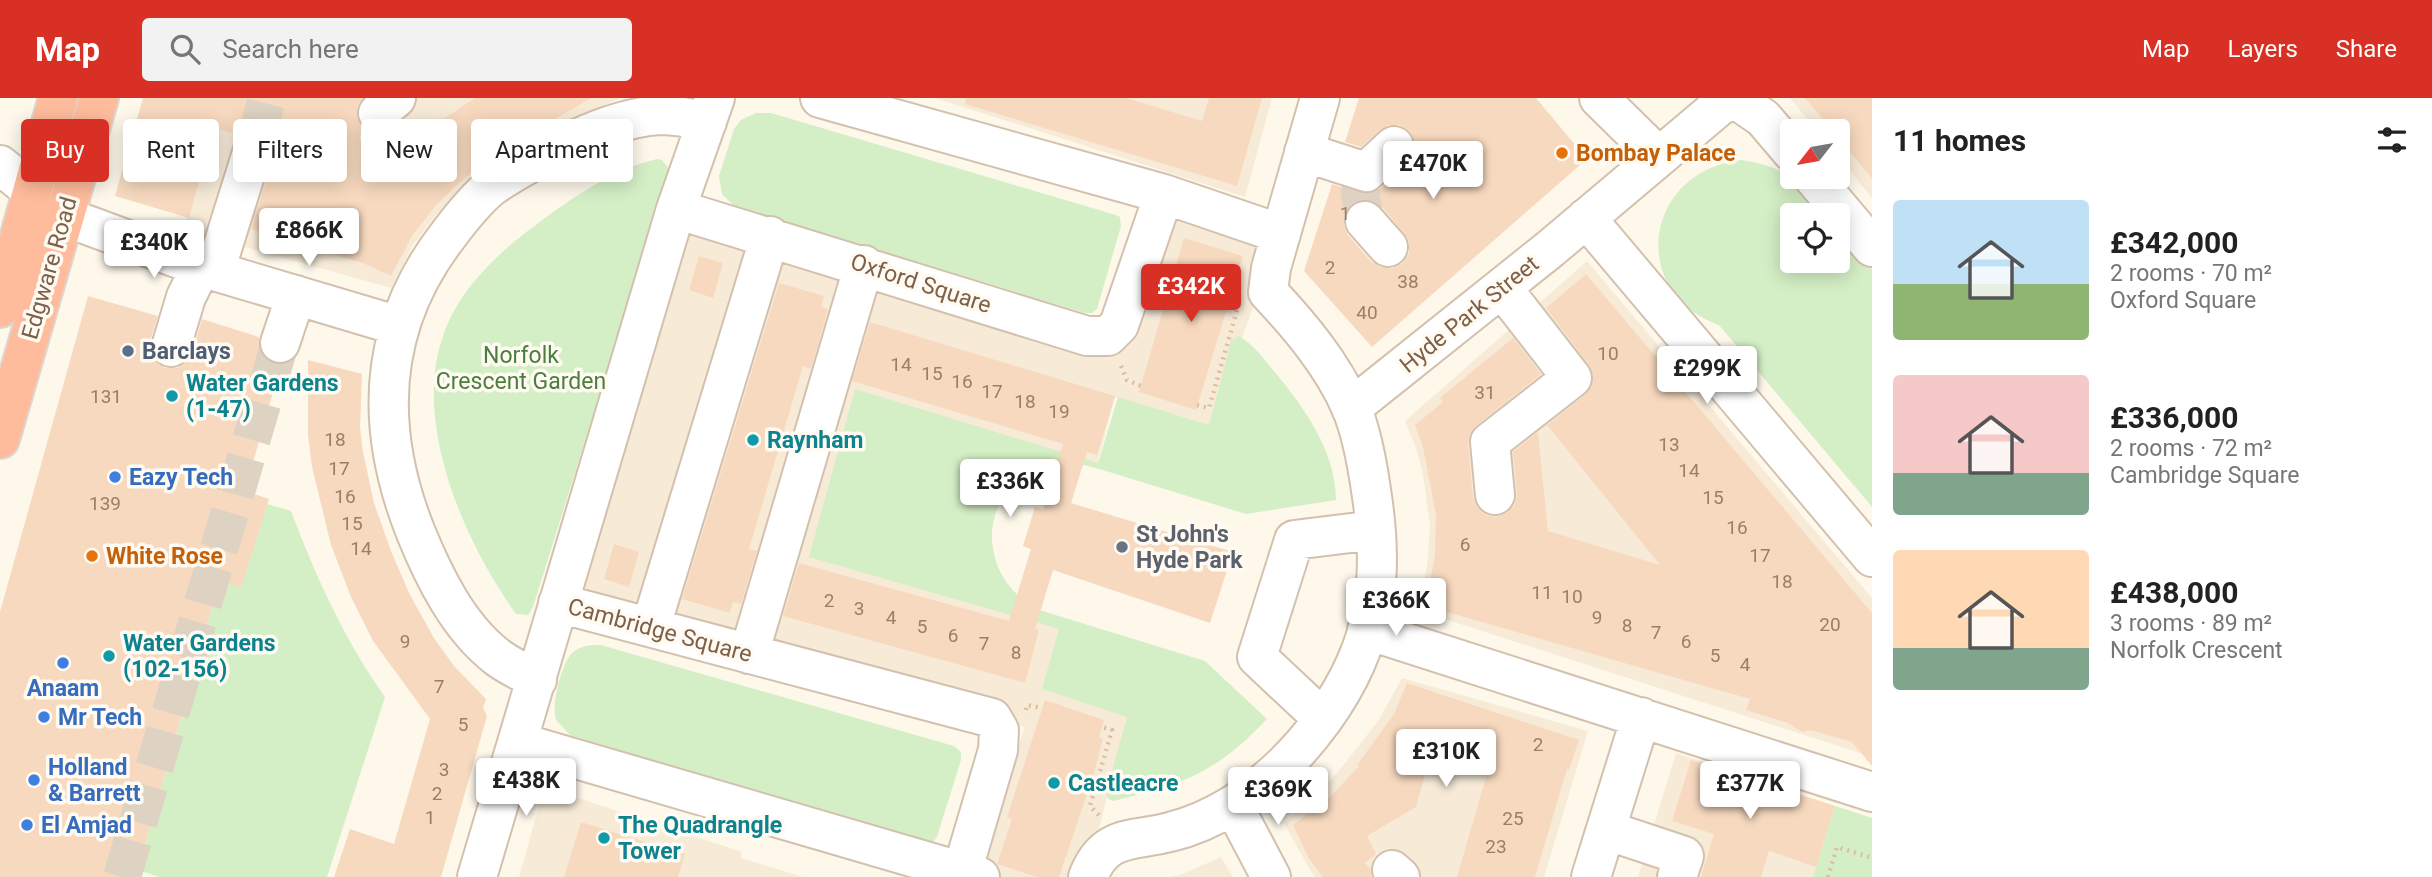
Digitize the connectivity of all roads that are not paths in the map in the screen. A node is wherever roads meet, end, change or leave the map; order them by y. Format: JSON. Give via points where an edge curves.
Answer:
{"nodes":[{"id":1,"x":58,"y":98,"type":"edge"},
{"id":2,"x":99,"y":98,"type":"edge"},
{"id":3,"x":820,"y":98,"type":"edge"},
{"id":4,"x":1320,"y":98,"type":"edge"},
{"id":5,"x":1599,"y":98,"type":"edge"},
{"id":6,"x":1731,"y":98,"type":"edge"},
{"id":7,"x":711,"y":110,"type":"edge"},
{"id":8,"x":1780,"y":138,"type":"edge"},
{"id":9,"x":1394,"y":146,"type":"dead end"},
{"id":10,"x":1304,"y":152,"type":"junction"},
{"id":11,"x":1659,"y":157,"type":"junction"},
{"id":12,"x":0,"y":165,"type":"edge"},
{"id":13,"x":240,"y":182,"type":"edge"},
{"id":14,"x":1823,"y":189,"type":"edge"},
{"id":15,"x":33,"y":191,"type":"junction"},
{"id":16,"x":1164,"y":194,"type":"junction"},
{"id":17,"x":676,"y":209,"type":"junction"},
{"id":18,"x":63,"y":216,"type":"junction"},
{"id":19,"x":1586,"y":218,"type":"junction"},
{"id":20,"x":770,"y":236,"type":"junction"},
{"id":21,"x":1872,"y":247,"type":"edge"},
{"id":22,"x":864,"y":265,"type":"junction"},
{"id":23,"x":1273,"y":265,"type":"junction"},
{"id":24,"x":208,"y":269,"type":"junction"},
{"id":25,"x":1502,"y":288,"type":"junction"},
{"id":26,"x":296,"y":295,"type":"junction"},
{"id":27,"x":0,"y":308,"type":"edge"},
{"id":28,"x":399,"y":326,"type":"junction"},
{"id":29,"x":280,"y":342,"type":"tunnel mouth"},
{"id":30,"x":171,"y":347,"type":"dead end"},
{"id":31,"x":1351,"y":408,"type":"junction"},
{"id":32,"x":0,"y":439,"type":"edge"},
{"id":33,"x":1496,"y":495,"type":"dead end"},
{"id":34,"x":1375,"y":530,"type":"junction"},
{"id":35,"x":1872,"y":557,"type":"edge"},
{"id":36,"x":558,"y":603,"type":"junction"},
{"id":37,"x":651,"y":626,"type":"junction"},
{"id":38,"x":1367,"y":630,"type":"junction"},
{"id":39,"x":749,"y":654,"type":"junction"},
{"id":40,"x":537,"y":680,"type":"junction"},
{"id":41,"x":1641,"y":717,"type":"junction"},
{"id":42,"x":1322,"y":719,"type":"junction"},
{"id":43,"x":518,"y":742,"type":"junction"},
{"id":44,"x":1872,"y":792,"type":"edge"},
{"id":45,"x":1233,"y":805,"type":"junction"},
{"id":46,"x":1606,"y":830,"type":"junction"},
{"id":47,"x":971,"y":874,"type":"edge"},
{"id":48,"x":477,"y":877,"type":"edge"},
{"id":49,"x":1088,"y":877,"type":"edge"},
{"id":50,"x":1271,"y":877,"type":"edge"},
{"id":51,"x":1591,"y":877,"type":"edge"},
{"id":52,"x":1677,"y":877,"type":"edge"}],
"edges":[{"from":1,"to":15,"type":"highway","name":"Edgware Road"},
{"from":2,"to":18,"type":"highway","name":"Edgware Road"},
{"from":3,"to":16,"type":"street"},
{"from":4,"to":10,"type":"street"},
{"from":5,"to":11,"type":"street"},
{"from":6,"to":8,"type":"street","via":[[1763,118]]},
{"from":6,"to":11,"type":"street","name":"Hyde Park Street"},
{"from":7,"to":17,"type":"street"},
{"from":7,"to":28,"type":"street","via":[[686,117],[659,115],[600,130],[537,159],[489,189],[426,265]]},
{"from":9,"to":10,"type":"street","via":[[1366,172]]},
{"from":10,"to":23,"type":"street"},
{"from":11,"to":19,"type":"street","name":"Hyde Park Street"},
{"from":12,"to":15,"type":"street"},
{"from":13,"to":24,"type":"street"},
{"from":14,"to":21,"type":"street"},
{"from":15,"to":18,"type":"street"},
{"from":15,"to":27,"type":"highway","name":"Edgware Road"},
{"from":16,"to":22,"type":"street","name":"Oxford Square","via":[[1119,325],[1108,336],[1087,336]]},
{"from":16,"to":23,"type":"street"},
{"from":17,"to":20,"type":"street","name":"Oxford Square"},
{"from":17,"to":36,"type":"street"},
{"from":18,"to":24,"type":"street"},
{"from":18,"to":32,"type":"highway","name":"Edgware Road"},
{"from":19,"to":25,"type":"street","name":"Hyde Park Street"},
{"from":19,"to":35,"type":"street"},
{"from":20,"to":22,"type":"street","name":"Oxford Square"},
{"from":20,"to":37,"type":"street"},
{"from":22,"to":39,"type":"street"},
{"from":23,"to":31,"type":"street","via":[[1290,315]]},
{"from":24,"to":26,"type":"street"},
{"from":24,"to":30,"type":"street","via":[[186,297]]},
{"from":25,"to":31,"type":"street","name":"Hyde Park Street"},
{"from":25,"to":33,"type":"street","via":[[1572,378],[1490,442]]},
{"from":26,"to":28,"type":"street"},
{"from":26,"to":29,"type":"street"},
{"from":28,"to":40,"type":"street","via":[[388,405],[390,445],[408,512],[437,578],[468,628],[496,656]]},
{"from":31,"to":34,"type":"street","via":[[1368,471]]},
{"from":34,"to":38,"type":"street","via":[[1376,583]]},
{"from":34,"to":42,"type":"street","via":[[1294,540],[1257,657]]},
{"from":36,"to":37,"type":"street","name":"Cambridge Square"},
{"from":36,"to":40,"type":"street","name":"Cambridge Square"},
{"from":37,"to":39,"type":"street","name":"Cambridge Square"},
{"from":38,"to":41,"type":"street"},
{"from":38,"to":42,"type":"street","via":[[1341,690]]},
{"from":39,"to":47,"type":"street","name":"Cambridge Square","via":[[992,718],[999,730],[998,750]]},
{"from":40,"to":43,"type":"street","name":"Cambridge Square"},
{"from":41,"to":44,"type":"street"},
{"from":41,"to":46,"type":"street"},
{"from":42,"to":45,"type":"street","via":[[1272,775]]},
{"from":43,"to":47,"type":"street","name":"Cambridge Square"},
{"from":43,"to":48,"type":"street"},
{"from":45,"to":49,"type":"street","via":[[1170,832],[1126,839],[1102,853]]},
{"from":45,"to":50,"type":"street"},
{"from":46,"to":51,"type":"street"},
{"from":46,"to":52,"type":"street","via":[[1684,856]]}]}
